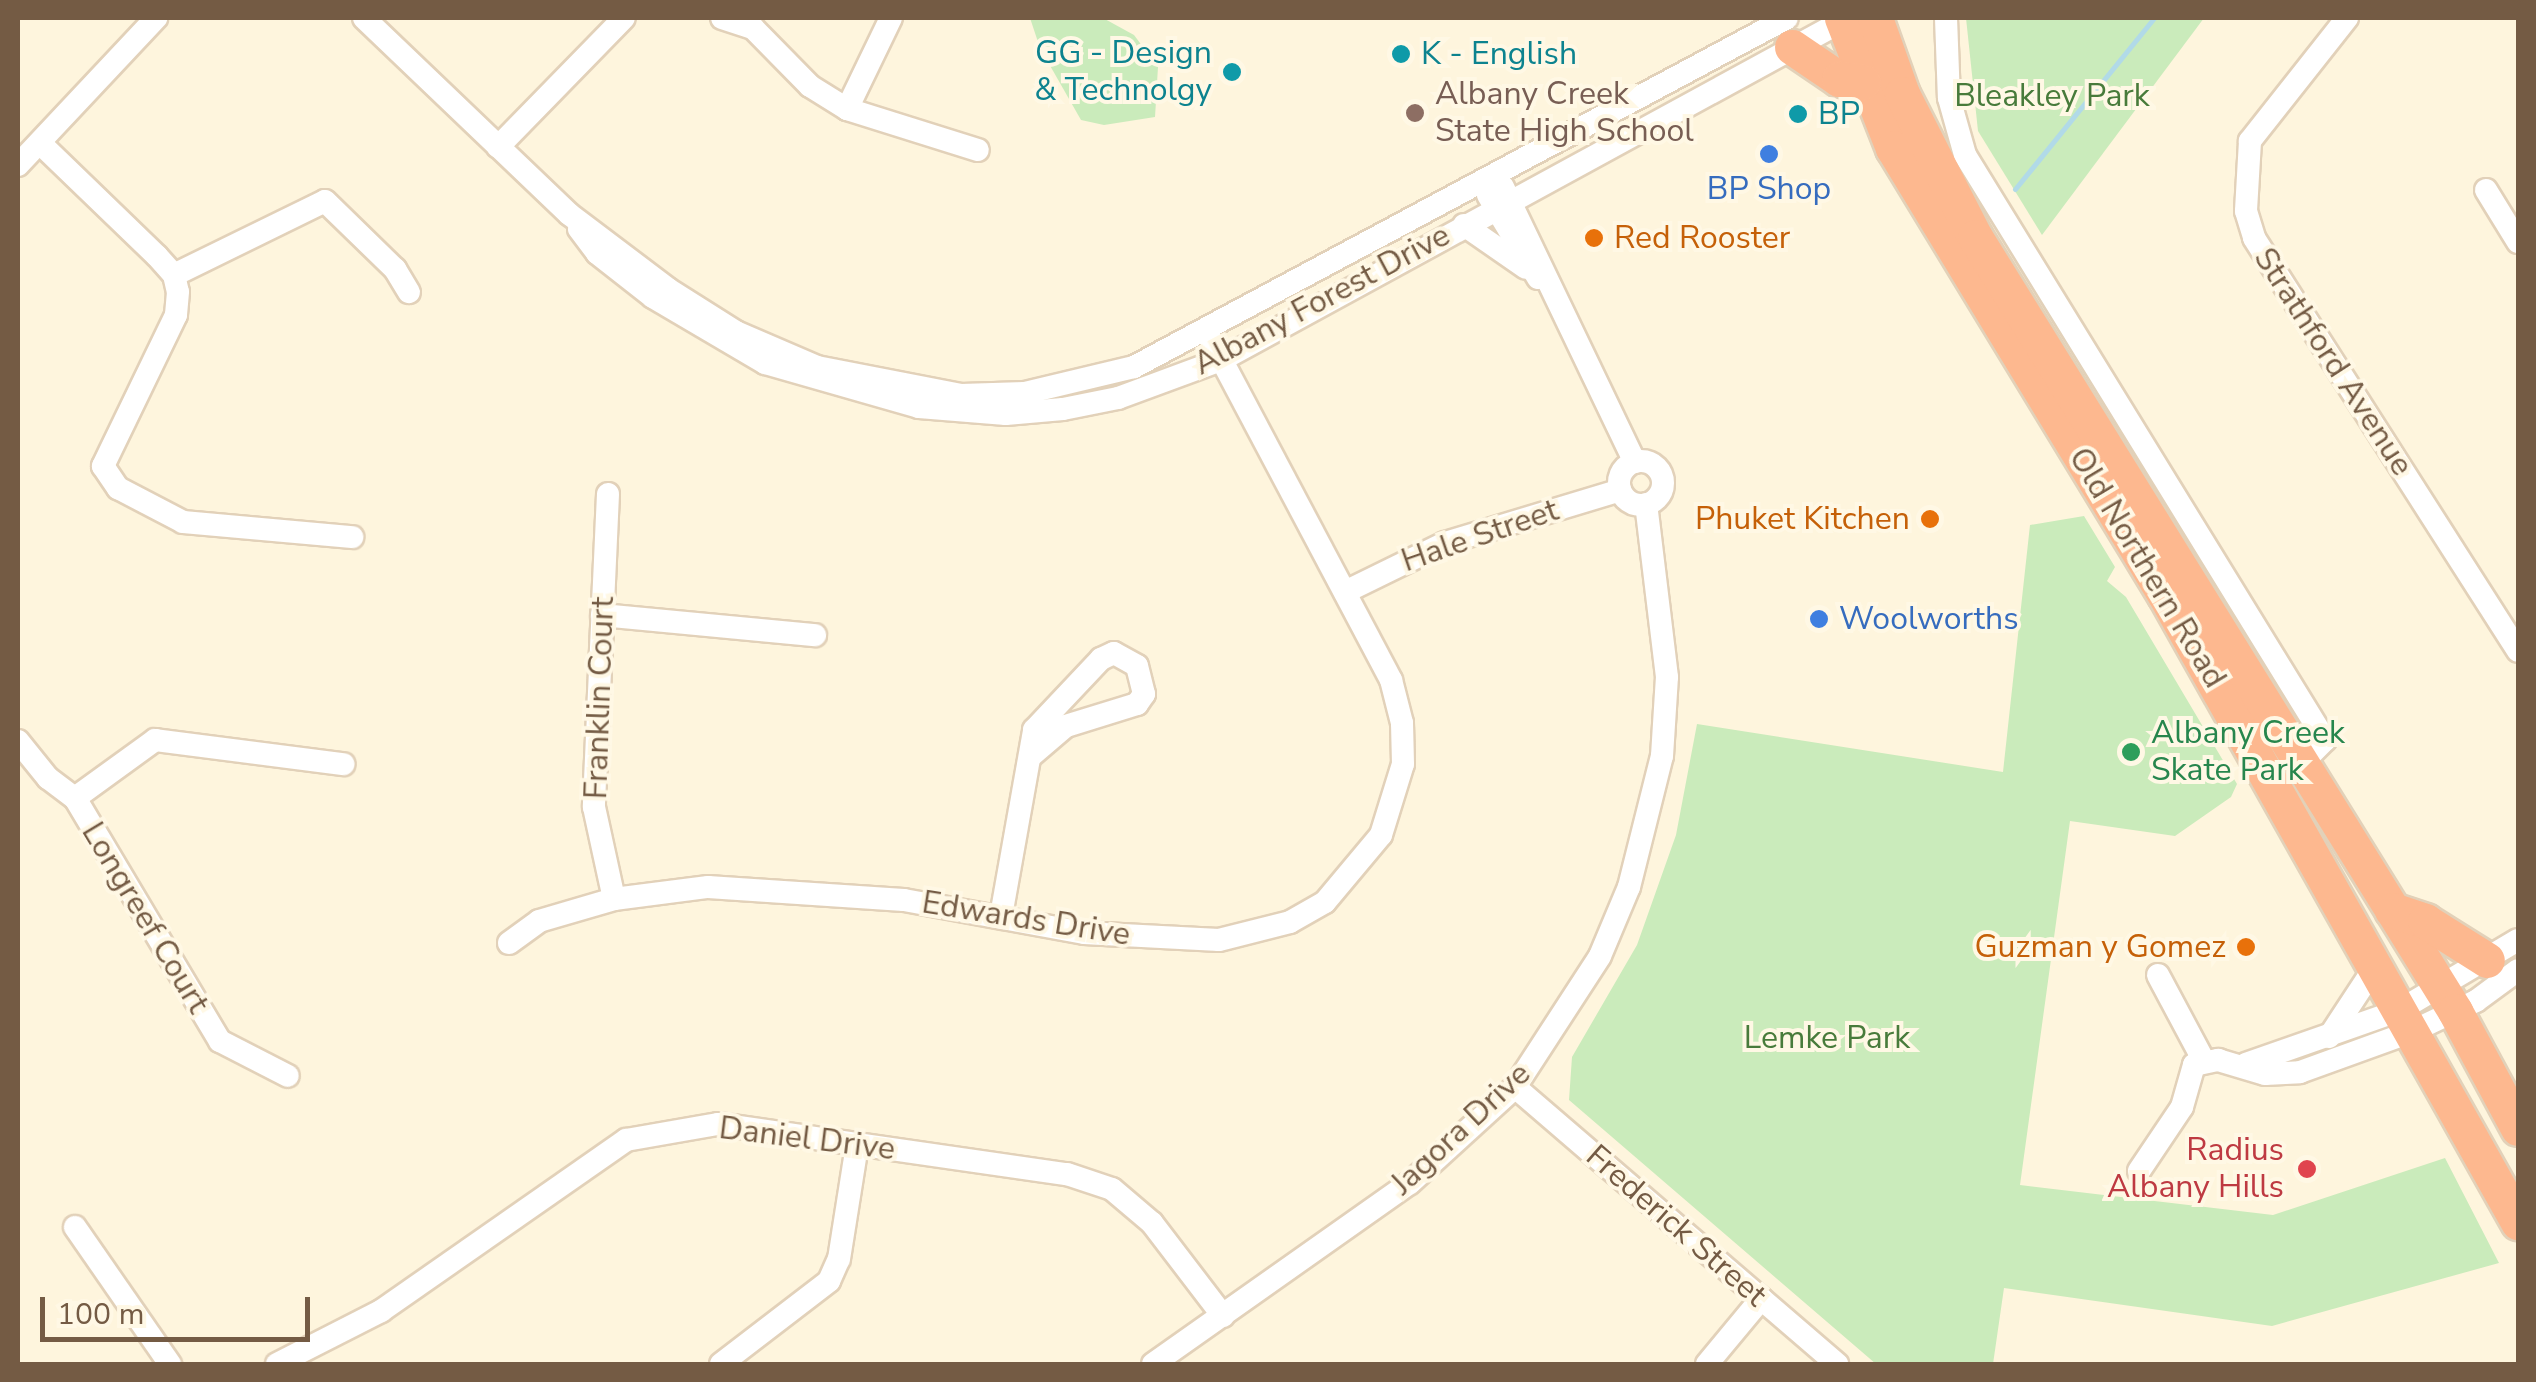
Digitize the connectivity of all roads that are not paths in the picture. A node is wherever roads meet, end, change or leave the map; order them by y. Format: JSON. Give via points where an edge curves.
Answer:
{"nodes":[{"id":1,"x":156,"y":18,"type":"edge"},
{"id":2,"x":364,"y":18,"type":"edge"},
{"id":3,"x":624,"y":18,"type":"edge"},
{"id":4,"x":722,"y":18,"type":"edge"},
{"id":5,"x":891,"y":18,"type":"edge"},
{"id":6,"x":1852,"y":18,"type":"edge"},
{"id":7,"x":1946,"y":18,"type":"edge"},
{"id":8,"x":2347,"y":18,"type":"edge"},
{"id":9,"x":1789,"y":32,"type":"edge"},
{"id":10,"x":1863,"y":82,"type":"junction"},
{"id":11,"x":847,"y":110,"type":"junction"},
{"id":12,"x":42,"y":145,"type":"junction"},
{"id":13,"x":498,"y":148,"type":"junction"},
{"id":14,"x":978,"y":150,"type":"dead end"},
{"id":15,"x":18,"y":164,"type":"edge"},
{"id":16,"x":1489,"y":179,"type":"junction"},
{"id":17,"x":2486,"y":190,"type":"dead end"},
{"id":18,"x":1503,"y":204,"type":"junction"},
{"id":19,"x":569,"y":214,"type":"junction"},
{"id":20,"x":1464,"y":225,"type":"junction"},
{"id":21,"x":2518,"y":242,"type":"edge"},
{"id":22,"x":174,"y":275,"type":"junction"},
{"id":23,"x":1536,"y":276,"type":"junction"},
{"id":24,"x":409,"y":292,"type":"dead end"},
{"id":25,"x":1207,"y":333,"type":"junction"},
{"id":26,"x":1221,"y":360,"type":"junction"},
{"id":27,"x":1635,"y":462,"type":"junction"},
{"id":28,"x":1620,"y":490,"type":"junction"},
{"id":29,"x":608,"y":494,"type":"dead end"},
{"id":30,"x":1646,"y":504,"type":"junction"},
{"id":31,"x":352,"y":537,"type":"dead end"},
{"id":32,"x":1345,"y":592,"type":"junction"},
{"id":33,"x":602,"y":615,"type":"junction"},
{"id":34,"x":815,"y":635,"type":"dead end"},
{"id":35,"x":2518,"y":652,"type":"edge"},
{"id":36,"x":18,"y":741,"type":"edge"},
{"id":37,"x":2313,"y":752,"type":"junction"},
{"id":38,"x":1032,"y":754,"type":"junction"},
{"id":39,"x":343,"y":764,"type":"dead end"},
{"id":40,"x":76,"y":798,"type":"junction"},
{"id":41,"x":614,"y":899,"type":"junction"},
{"id":42,"x":2392,"y":910,"type":"junction"},
{"id":43,"x":1001,"y":916,"type":"junction"},
{"id":44,"x":2518,"y":940,"type":"edge"},
{"id":45,"x":509,"y":943,"type":"dead end"},
{"id":46,"x":2503,"y":965,"type":"edge"},
{"id":47,"x":2375,"y":967,"type":"junction"},
{"id":48,"x":2158,"y":975,"type":"dead end"},
{"id":49,"x":2448,"y":1000,"type":"junction"},
{"id":50,"x":2406,"y":1020,"type":"junction"},
{"id":51,"x":2329,"y":1037,"type":"junction"},
{"id":52,"x":2204,"y":1061,"type":"junction"},
{"id":53,"x":2246,"y":1064,"type":"junction"},
{"id":54,"x":288,"y":1076,"type":"dead end"},
{"id":55,"x":1515,"y":1086,"type":"junction"},
{"id":56,"x":2518,"y":1128,"type":"edge"},
{"id":57,"x":857,"y":1145,"type":"junction"},
{"id":58,"x":2139,"y":1171,"type":"dead end"},
{"id":59,"x":2518,"y":1222,"type":"edge"},
{"id":60,"x":75,"y":1227,"type":"dead end"},
{"id":61,"x":1761,"y":1299,"type":"junction"},
{"id":62,"x":1223,"y":1316,"type":"junction"},
{"id":63,"x":170,"y":1364,"type":"edge"},
{"id":64,"x":277,"y":1364,"type":"edge"},
{"id":65,"x":721,"y":1364,"type":"edge"},
{"id":66,"x":1153,"y":1364,"type":"edge"},
{"id":67,"x":1707,"y":1364,"type":"edge"},
{"id":68,"x":1837,"y":1364,"type":"edge"}],
"edges":[{"from":1,"to":12,"type":"street","via":[[73,101]]},
{"from":2,"to":13,"type":"street","name":"Albany Forest Drive"},
{"from":3,"to":13,"type":"street"},
{"from":4,"to":11,"type":"street","via":[[753,28],[810,86]]},
{"from":5,"to":11,"type":"street"},
{"from":6,"to":9,"type":"street","name":"Albany Forest Drive"},
{"from":6,"to":10,"type":"highway","name":"Old Northern Road"},
{"from":6,"to":37,"type":"highway","name":"Old Northern Road","via":[[1908,106],[1974,237]]},
{"from":7,"to":37,"type":"street","name":"Old Northern Road","via":[[1949,98],[1965,155]]},
{"from":8,"to":35,"type":"street","name":"Strathford Avenue","via":[[2250,141],[2246,211],[2254,238]]},
{"from":9,"to":10,"type":"highway","via":[[1839,79]]},
{"from":9,"to":16,"type":"street","name":"Albany Forest Drive"},
{"from":9,"to":18,"type":"street","name":"Albany Forest Drive"},
{"from":10,"to":47,"type":"highway","name":"Old Northern Road","via":[[1893,148],[2142,554]]},
{"from":11,"to":14,"type":"street"},
{"from":12,"to":15,"type":"street"},
{"from":12,"to":22,"type":"street"},
{"from":13,"to":19,"type":"street","name":"Albany Forest Drive"},
{"from":16,"to":18,"type":"street"},
{"from":16,"to":25,"type":"street","name":"Albany Forest Drive"},
{"from":17,"to":21,"type":"street"},
{"from":18,"to":20,"type":"street","name":"Albany Forest Drive"},
{"from":18,"to":23,"type":"street"},
{"from":19,"to":25,"type":"street","name":"Albany Forest Drive","via":[[736,332],[818,366],[896,387],[960,395],[1081,384]]},
{"from":19,"to":26,"type":"street","name":"Albany Forest Drive","via":[[597,254],[712,335],[764,363],[865,396],[1006,414],[1063,409],[1118,398]]},
{"from":20,"to":23,"type":"street"},
{"from":20,"to":26,"type":"street","name":"Albany Forest Drive"},
{"from":22,"to":24,"type":"street","via":[[325,201],[395,269]]},
{"from":22,"to":31,"type":"street","via":[[176,315],[103,466],[118,488],[183,522]]},
{"from":23,"to":27,"type":"street"},
{"from":25,"to":26,"type":"street","name":"Edwards Drive"},
{"from":26,"to":32,"type":"street","name":"Edwards Drive"},
{"from":27,"to":28,"type":"street","via":[[1621,472]]},
{"from":27,"to":30,"type":"street","via":[[1650,463],[1662,480],[1658,496]]},
{"from":28,"to":30,"type":"street","via":[[1633,504]]},
{"from":28,"to":32,"type":"street","name":"Hale Street","via":[[1445,543]]},
{"from":29,"to":33,"type":"street","name":"Franklin Court"},
{"from":30,"to":55,"type":"street","name":"Jagora Drive","via":[[1667,677],[1650,809],[1600,956]]},
{"from":32,"to":43,"type":"street","name":"Edwards Drive","via":[[1391,680],[1402,737],[1394,800],[1381,835],[1349,880],[1290,922],[1219,940],[1084,934]]},
{"from":33,"to":34,"type":"street"},
{"from":33,"to":41,"type":"street","name":"Franklin Court","via":[[594,807]]},
{"from":36,"to":40,"type":"street","name":"Longreef Court","via":[[48,778]]},
{"from":37,"to":42,"type":"highway","name":"Old Northern Road"},
{"from":38,"to":38,"type":"street","via":[[1066,726],[1137,704],[1144,694],[1137,666],[1114,653],[1101,659],[1044,714]]},
{"from":38,"to":43,"type":"street"},
{"from":39,"to":40,"type":"street","via":[[154,740]]},
{"from":40,"to":54,"type":"street","name":"Longreef Court","via":[[86,826],[220,1041]]},
{"from":41,"to":43,"type":"street","name":"Edwards Drive","via":[[708,887],[796,890]]},
{"from":41,"to":45,"type":"street","name":"Edwards Drive","via":[[540,922]]},
{"from":42,"to":46,"type":"highway"},
{"from":42,"to":49,"type":"highway","name":"Old Northern Road"},
{"from":44,"to":46,"type":"street"},
{"from":46,"to":49,"type":"street"},
{"from":46,"to":49,"type":"street"},
{"from":47,"to":50,"type":"highway","name":"Old Northern Road"},
{"from":47,"to":51,"type":"street"},
{"from":48,"to":52,"type":"street"},
{"from":49,"to":50,"type":"street"},
{"from":49,"to":56,"type":"highway","name":"Old Northern Road"},
{"from":50,"to":51,"type":"street"},
{"from":50,"to":53,"type":"street","via":[[2292,1074],[2265,1074]]},
{"from":50,"to":59,"type":"highway","name":"Old Northern Road"},
{"from":51,"to":53,"type":"street"},
{"from":52,"to":53,"type":"street"},
{"from":52,"to":58,"type":"street","via":[[2188,1076],[2182,1107]]},
{"from":55,"to":61,"type":"street","name":"Frederick Street"},
{"from":55,"to":62,"type":"street","name":"Jagora Drive","via":[[1410,1183]]},
{"from":57,"to":62,"type":"street","name":"Daniel Drive","via":[[1067,1174],[1112,1189],[1152,1223]]},
{"from":57,"to":64,"type":"street","name":"Daniel Drive","via":[[718,1124],[626,1140],[382,1311]]},
{"from":57,"to":65,"type":"street","via":[[840,1259],[829,1281]]},
{"from":60,"to":63,"type":"street"},
{"from":61,"to":67,"type":"street"},
{"from":61,"to":68,"type":"street","name":"Frederick Street"},
{"from":62,"to":66,"type":"street","name":"Jagora Drive"}]}
